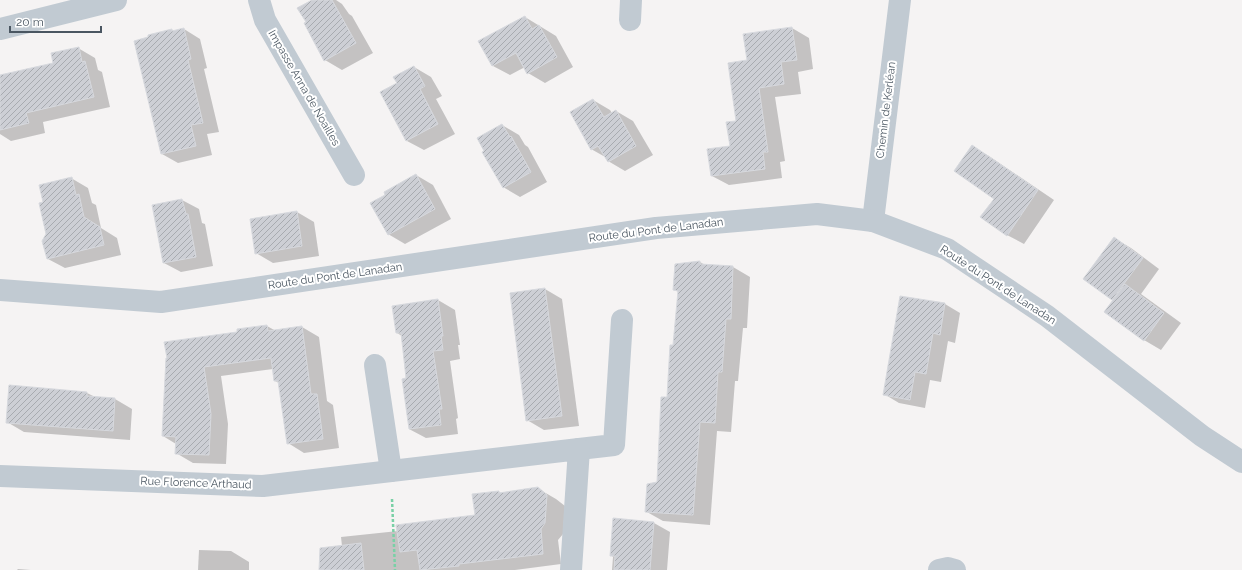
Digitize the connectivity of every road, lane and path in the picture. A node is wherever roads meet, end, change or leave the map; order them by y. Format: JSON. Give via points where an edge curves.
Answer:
{"nodes":[{"id":1,"x":116,"y":0,"type":"edge"},
{"id":2,"x":259,"y":0,"type":"edge"},
{"id":3,"x":900,"y":0,"type":"edge"},
{"id":4,"x":0,"y":29,"type":"edge"},
{"id":5,"x":354,"y":175,"type":"dead end"},
{"id":6,"x":873,"y":221,"type":"junction"},
{"id":7,"x":0,"y":290,"type":"edge"},
{"id":8,"x":622,"y":320,"type":"dead end"},
{"id":9,"x":375,"y":365,"type":"dead end"},
{"id":10,"x":579,"y":449,"type":"junction"},
{"id":11,"x":1242,"y":462,"type":"edge"},
{"id":12,"x":391,"y":471,"type":"junction"},
{"id":13,"x":0,"y":476,"type":"edge"},
{"id":14,"x":395,"y":570,"type":"edge"},
{"id":15,"x":572,"y":570,"type":"edge"},
{"id":16,"x":939,"y":570,"type":"edge"},
{"id":17,"x":955,"y":570,"type":"edge"}],
"edges":[{"from":1,"to":4,"type":"street"},
{"from":2,"to":5,"type":"street","name":"Impasse Anna de Noailles","via":[[265,20]]},
{"from":3,"to":6,"type":"street","name":"Chemin de Kerléan"},
{"from":6,"to":7,"type":"street","name":"Route du Pont de Lanadan","via":[[817,214],[656,228],[161,302]]},
{"from":6,"to":11,"type":"street","name":"Route du Pont de Lanadan","via":[[947,249],[1047,316],[1202,436]]},
{"from":8,"to":10,"type":"street","name":"Rue Florence Arthaud","via":[[614,445]]},
{"from":9,"to":12,"type":"street"},
{"from":10,"to":12,"type":"street","name":"Rue Florence Arthaud"},
{"from":10,"to":15,"type":"street"},
{"from":12,"to":13,"type":"street","name":"Rue Florence Arthaud","via":[[263,486]]},
{"from":12,"to":14,"type":"path"},
{"from":16,"to":17,"type":"street"}]}
